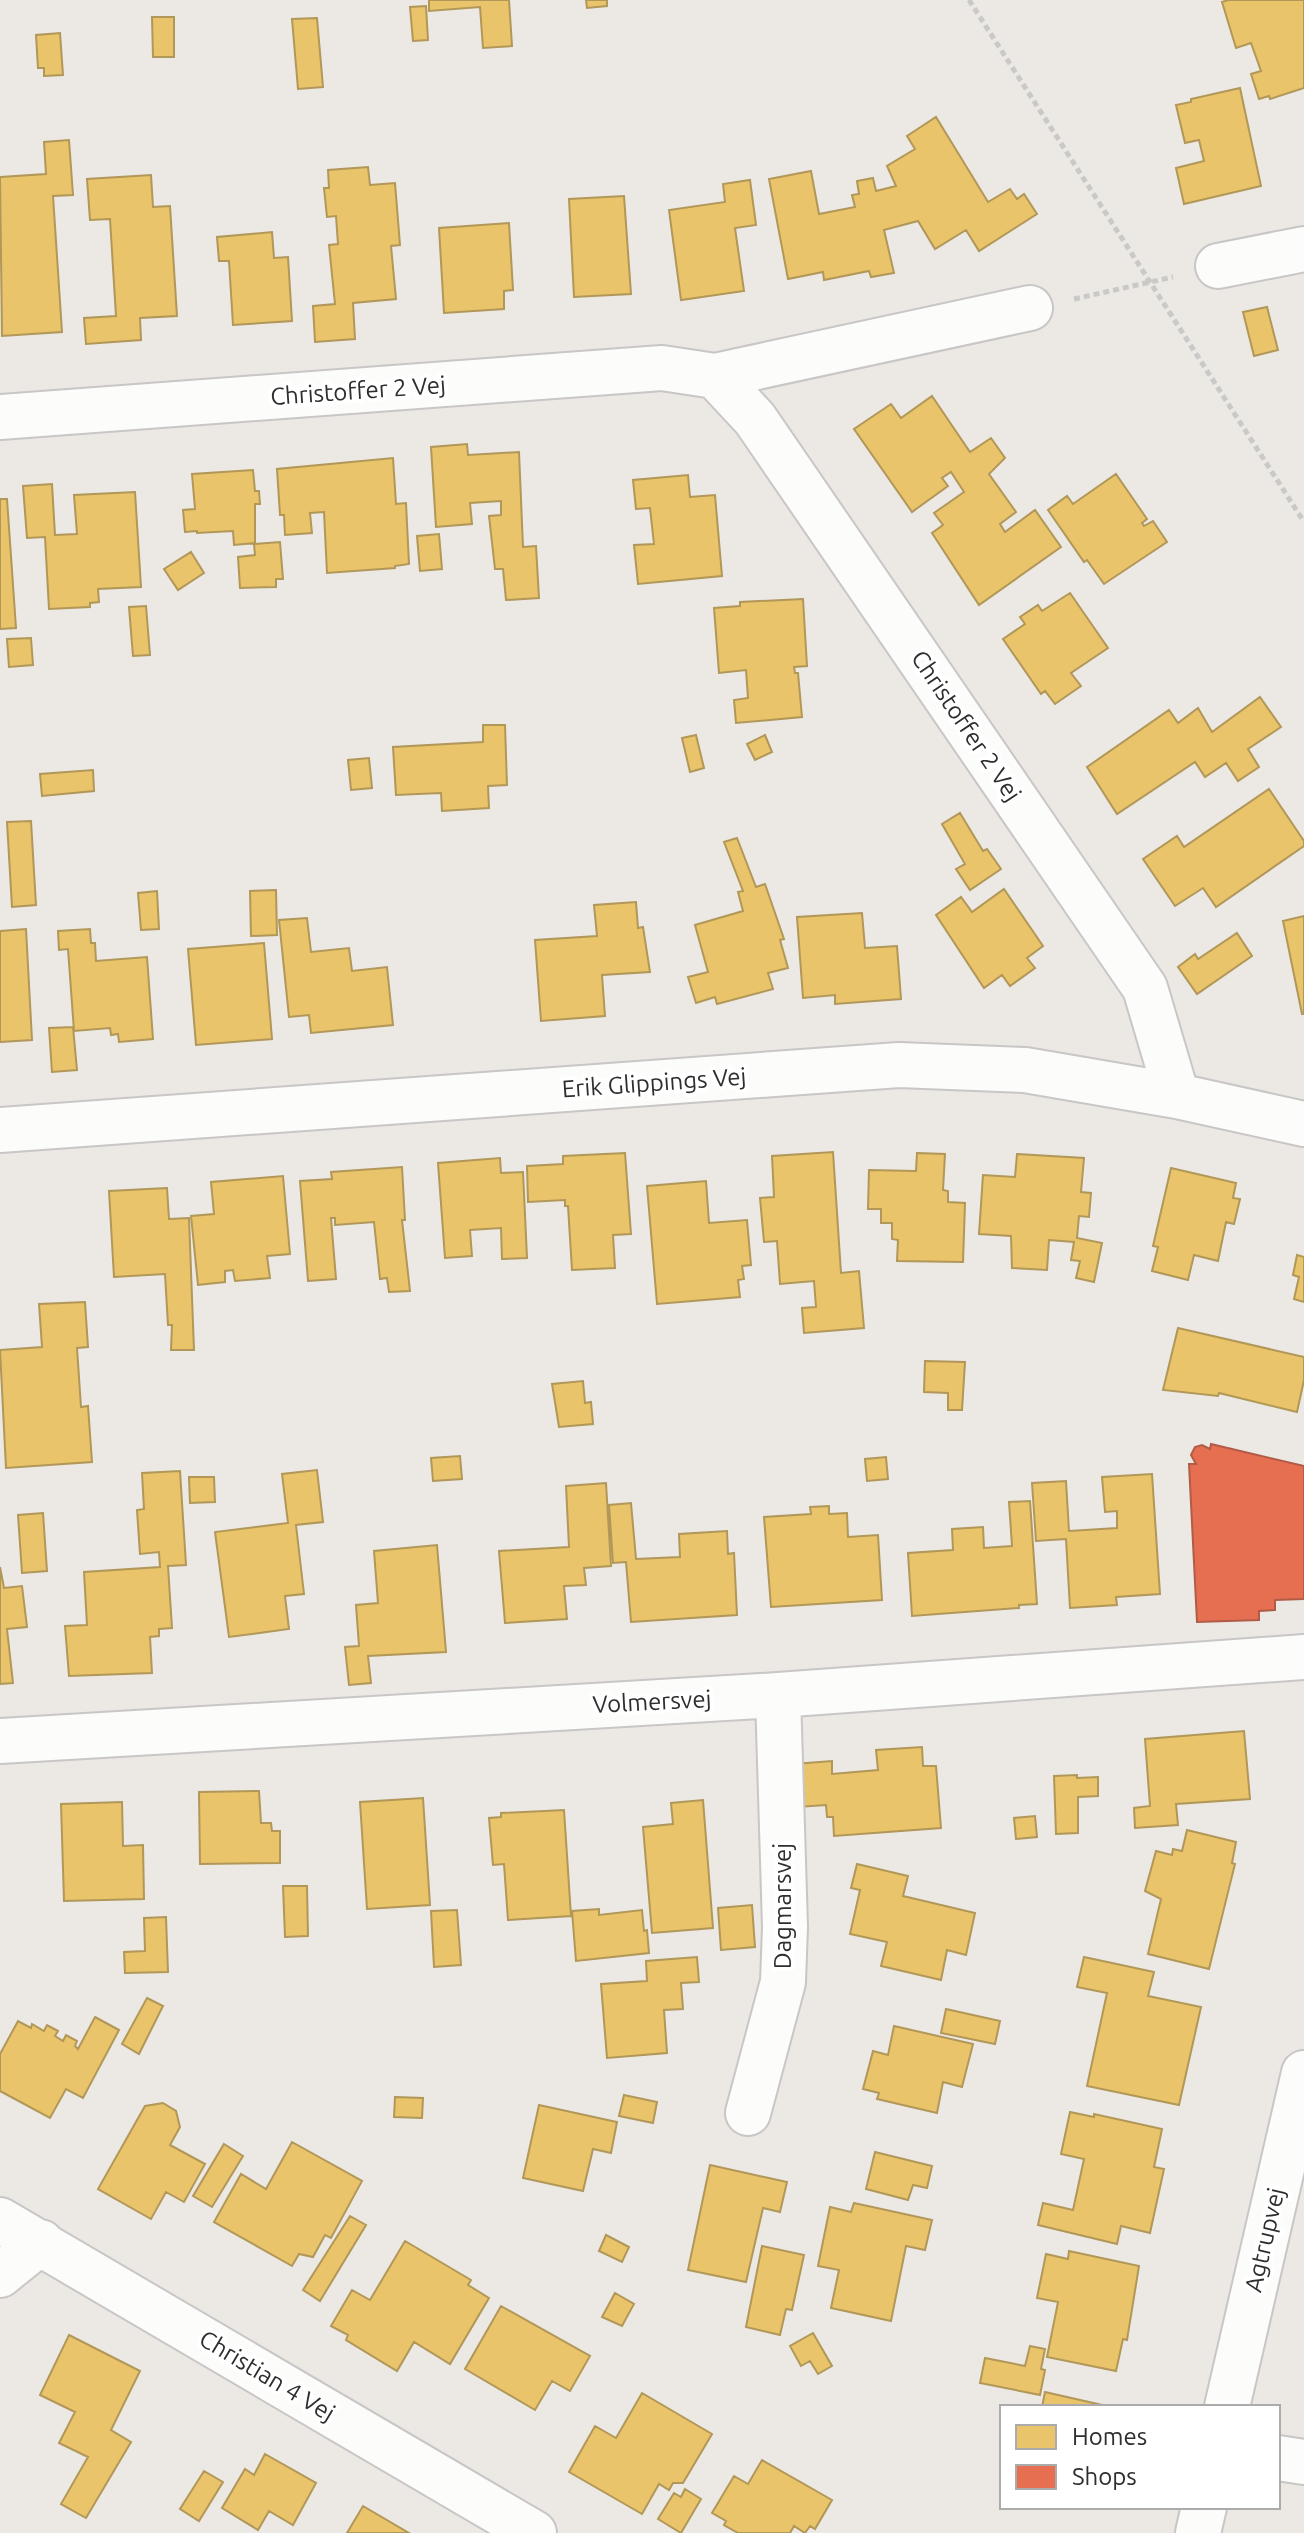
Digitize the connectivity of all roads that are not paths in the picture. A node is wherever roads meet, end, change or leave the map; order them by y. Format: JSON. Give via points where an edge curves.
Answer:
{"nodes":[{"id":1,"x":1304,"y":249,"type":"edge"},
{"id":2,"x":1218,"y":266,"type":"road end"},
{"id":3,"x":1030,"y":308,"type":"road end"},
{"id":4,"x":715,"y":376,"type":"junction"},
{"id":5,"x":0,"y":417,"type":"edge"},
{"id":6,"x":1177,"y":1096,"type":"junction"},
{"id":7,"x":1304,"y":1124,"type":"edge"},
{"id":8,"x":0,"y":1130,"type":"edge"},
{"id":9,"x":1304,"y":1657,"type":"edge"},
{"id":10,"x":778,"y":1695,"type":"junction"},
{"id":11,"x":0,"y":1741,"type":"edge"},
{"id":12,"x":1304,"y":2073,"type":"edge"},
{"id":13,"x":748,"y":2113,"type":"dead end"},
{"id":14,"x":0,"y":2220,"type":"edge"},
{"id":15,"x":41,"y":2242,"type":"junction"},
{"id":16,"x":0,"y":2275,"type":"edge"},
{"id":17,"x":1227,"y":2405,"type":"edge"},
{"id":18,"x":1280,"y":2458,"type":"edge"},
{"id":19,"x":1304,"y":2462,"type":"edge"},
{"id":20,"x":1204,"y":2509,"type":"edge"},
{"id":21,"x":534,"y":2533,"type":"edge"},
{"id":22,"x":1198,"y":2533,"type":"edge"}],
"edges":[{"from":1,"to":2,"type":"street"},
{"from":3,"to":4,"type":"street","name":"Christoffer 2 Vej"},
{"from":4,"to":5,"type":"street","name":"Christoffer 2 Vej","via":[[662,368]]},
{"from":4,"to":6,"type":"street","name":"Christoffer 2 Vej","via":[[755,419],[1145,988]]},
{"from":6,"to":7,"type":"street","name":"Erik Glippings Vej"},
{"from":6,"to":8,"type":"street","name":"Erik Glippings Vej","via":[[1025,1070],[899,1065]]},
{"from":9,"to":10,"type":"street","name":"Volmersvej"},
{"from":10,"to":11,"type":"street","name":"Volmersvej"},
{"from":10,"to":13,"type":"street","name":"Dagmarsvej","via":[[783,1982]]},
{"from":12,"to":17,"type":"street","name":"Agtrupvej"},
{"from":14,"to":15,"type":"street","name":"Christian 4 Vej"},
{"from":15,"to":16,"type":"street"},
{"from":15,"to":21,"type":"street","name":"Christian 4 Vej"},
{"from":18,"to":19,"type":"street"},
{"from":20,"to":22,"type":"street"}]}
